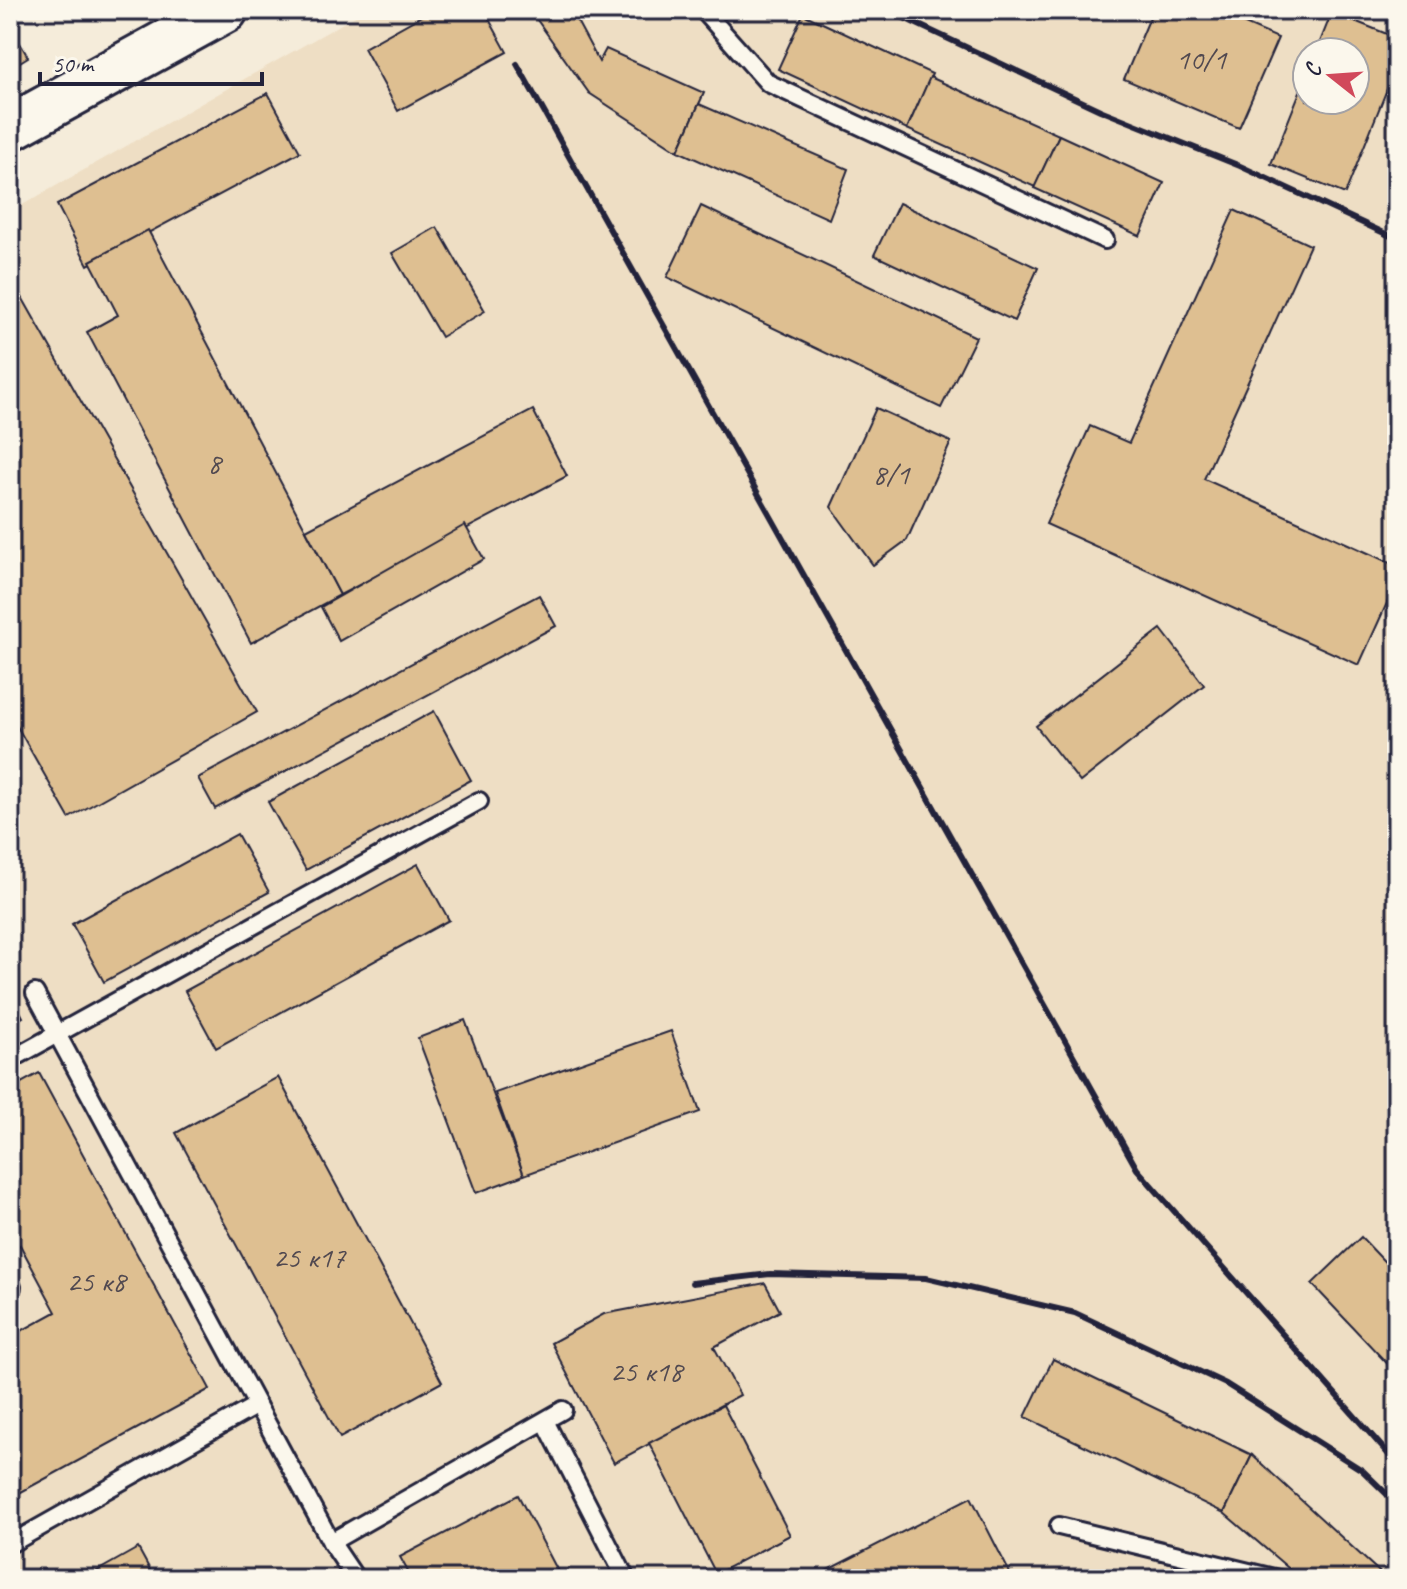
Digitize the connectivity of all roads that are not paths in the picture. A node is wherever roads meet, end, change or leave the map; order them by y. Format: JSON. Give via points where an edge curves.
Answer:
{"nodes":[{"id":1,"x":225,"y":10,"type":"edge"},
{"id":2,"x":703,"y":10,"type":"edge"},
{"id":3,"x":10,"y":128,"type":"edge"},
{"id":4,"x":1105,"y":240,"type":"dead end"},
{"id":5,"x":479,"y":801,"type":"dead end"},
{"id":6,"x":35,"y":993,"type":"dead end"},
{"id":7,"x":58,"y":1035,"type":"junction"},
{"id":8,"x":10,"y":1060,"type":"edge"},
{"id":9,"x":257,"y":1405,"type":"junction"},
{"id":10,"x":563,"y":1410,"type":"dead end"},
{"id":11,"x":545,"y":1421,"type":"junction"},
{"id":12,"x":1059,"y":1526,"type":"dead end"},
{"id":13,"x":331,"y":1542,"type":"junction"},
{"id":14,"x":10,"y":1544,"type":"edge"},
{"id":15,"x":356,"y":1579,"type":"edge"},
{"id":16,"x":626,"y":1579,"type":"edge"},
{"id":17,"x":1278,"y":1579,"type":"edge"}],
"edges":[{"from":1,"to":3,"type":"main road"},
{"from":2,"to":4,"type":"lane","via":[[768,83]]},
{"from":5,"to":7,"type":"lane"},
{"from":6,"to":7,"type":"lane"},
{"from":7,"to":8,"type":"lane"},
{"from":7,"to":9,"type":"lane"},
{"from":9,"to":13,"type":"lane"},
{"from":9,"to":14,"type":"lane"},
{"from":10,"to":11,"type":"lane"},
{"from":11,"to":13,"type":"lane"},
{"from":11,"to":16,"type":"lane"},
{"from":12,"to":17,"type":"lane"},
{"from":13,"to":15,"type":"lane"}]}
